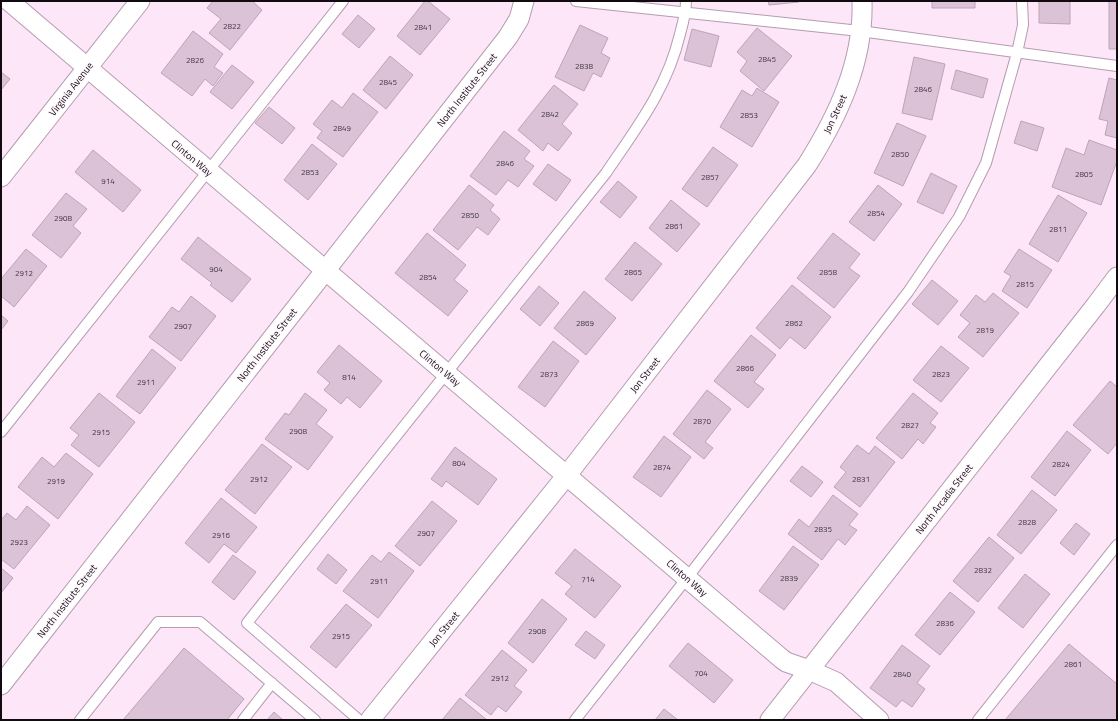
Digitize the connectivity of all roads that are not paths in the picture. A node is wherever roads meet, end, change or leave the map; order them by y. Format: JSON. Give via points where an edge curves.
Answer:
{"nodes":[{"id":1,"x":9,"y":1,"type":"edge"},
{"id":2,"x":140,"y":1,"type":"edge"},
{"id":3,"x":343,"y":1,"type":"edge"},
{"id":4,"x":524,"y":1,"type":"edge"},
{"id":5,"x":576,"y":1,"type":"edge"},
{"id":6,"x":686,"y":1,"type":"edge"},
{"id":7,"x":862,"y":1,"type":"edge"},
{"id":8,"x":1022,"y":1,"type":"edge"},
{"id":9,"x":686,"y":13,"type":"junction"},
{"id":10,"x":860,"y":32,"type":"junction"},
{"id":11,"x":1017,"y":53,"type":"junction"},
{"id":12,"x":1117,"y":66,"type":"edge"},
{"id":13,"x":87,"y":69,"type":"junction"},
{"id":14,"x":208,"y":171,"type":"junction"},
{"id":15,"x":1,"y":178,"type":"edge"},
{"id":16,"x":326,"y":271,"type":"junction"},
{"id":17,"x":1117,"y":277,"type":"edge"},
{"id":18,"x":447,"y":374,"type":"junction"},
{"id":19,"x":1,"y":432,"type":"edge"},
{"id":20,"x":567,"y":475,"type":"junction"},
{"id":21,"x":1117,"y":545,"type":"edge"},
{"id":22,"x":687,"y":578,"type":"junction"},
{"id":23,"x":809,"y":670,"type":"junction"},
{"id":24,"x":272,"y":683,"type":"junction"},
{"id":25,"x":1,"y":685,"type":"edge"},
{"id":26,"x":80,"y":720,"type":"edge"},
{"id":27,"x":243,"y":720,"type":"edge"},
{"id":28,"x":315,"y":720,"type":"edge"},
{"id":29,"x":359,"y":720,"type":"edge"},
{"id":30,"x":370,"y":720,"type":"edge"},
{"id":31,"x":575,"y":720,"type":"edge"},
{"id":32,"x":770,"y":720,"type":"edge"},
{"id":33,"x":879,"y":720,"type":"edge"},
{"id":34,"x":978,"y":720,"type":"edge"}],
"edges":[{"from":1,"to":13,"type":"street","name":"Clinton Way"},
{"from":2,"to":13,"type":"street","name":"Virginia Avenue"},
{"from":3,"to":14,"type":"lane"},
{"from":4,"to":16,"type":"street","name":"North Institute Street","via":[[508,37]]},
{"from":5,"to":9,"type":"lane"},
{"from":6,"to":9,"type":"lane"},
{"from":7,"to":10,"type":"street","name":"Jon Street"},
{"from":8,"to":11,"type":"lane","via":[[1022,25]]},
{"from":9,"to":10,"type":"lane"},
{"from":9,"to":18,"type":"lane","via":[[676,51],[649,109],[606,173]]},
{"from":10,"to":11,"type":"lane"},
{"from":10,"to":20,"type":"street","name":"Jon Street","via":[[845,94],[807,165]]},
{"from":11,"to":12,"type":"lane"},
{"from":11,"to":22,"type":"lane","via":[[986,163],[959,217],[908,292]]},
{"from":13,"to":14,"type":"street","name":"Clinton Way"},
{"from":13,"to":15,"type":"street","name":"Virginia Avenue"},
{"from":14,"to":16,"type":"street","name":"Clinton Way"},
{"from":14,"to":19,"type":"lane"},
{"from":16,"to":18,"type":"street","name":"Clinton Way"},
{"from":16,"to":25,"type":"street","name":"North Institute Street"},
{"from":17,"to":23,"type":"street","name":"North Arcadia Street"},
{"from":18,"to":20,"type":"street","name":"Clinton Way"},
{"from":18,"to":29,"type":"lane","via":[[247,623]]},
{"from":20,"to":22,"type":"street","name":"Clinton Way"},
{"from":20,"to":30,"type":"street","name":"Jon Street"},
{"from":21,"to":34,"type":"lane"},
{"from":22,"to":23,"type":"street","name":"Clinton Way","via":[[786,662]]},
{"from":22,"to":31,"type":"lane"},
{"from":23,"to":32,"type":"street","name":"North Arcadia Street"},
{"from":23,"to":33,"type":"street","name":"Clinton Way","via":[[836,682]]},
{"from":24,"to":26,"type":"lane","via":[[200,622],[158,622]]},
{"from":24,"to":27,"type":"lane"},
{"from":24,"to":28,"type":"lane"}]}
